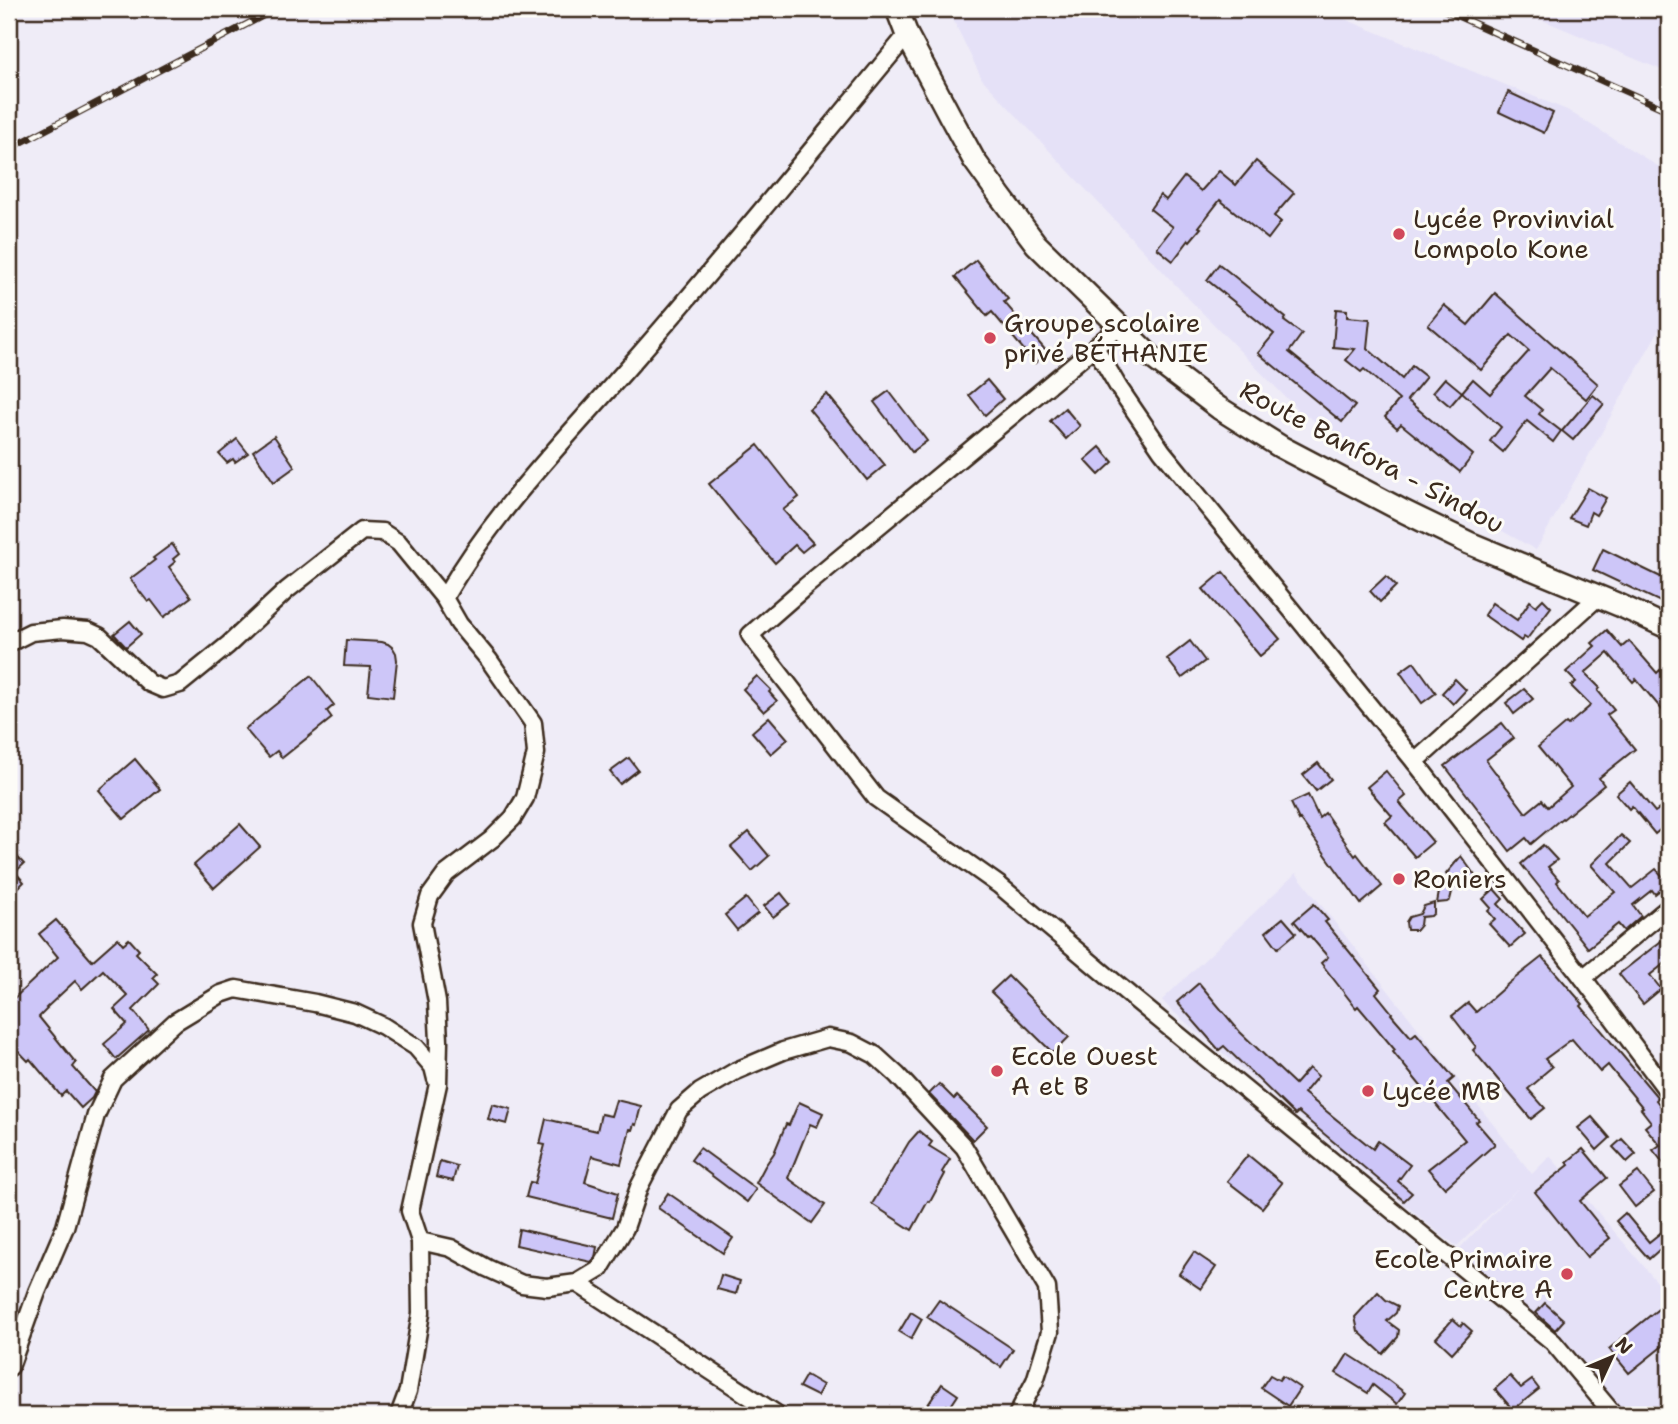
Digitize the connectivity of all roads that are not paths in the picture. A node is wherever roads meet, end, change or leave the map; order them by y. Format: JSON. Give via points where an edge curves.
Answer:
{"nodes":[{"id":1,"x":897,"y":9,"type":"edge"},
{"id":2,"x":907,"y":35,"type":"junction"},
{"id":3,"x":1119,"y":327,"type":"junction"},
{"id":4,"x":1095,"y":347,"type":"junction"},
{"id":5,"x":1598,"y":597,"type":"junction"},
{"id":6,"x":444,"y":598,"type":"junction"},
{"id":7,"x":1669,"y":628,"type":"edge"},
{"id":8,"x":9,"y":643,"type":"edge"},
{"id":9,"x":1416,"y":762,"type":"junction"},
{"id":10,"x":1669,"y":906,"type":"edge"},
{"id":11,"x":1583,"y":978,"type":"junction"},
{"id":12,"x":438,"y":1084,"type":"junction"},
{"id":13,"x":1669,"y":1093,"type":"edge"},
{"id":14,"x":421,"y":1241,"type":"junction"},
{"id":15,"x":577,"y":1283,"type":"junction"},
{"id":16,"x":10,"y":1367,"type":"edge"},
{"id":17,"x":399,"y":1415,"type":"edge"},
{"id":18,"x":778,"y":1415,"type":"edge"},
{"id":19,"x":1017,"y":1415,"type":"edge"},
{"id":20,"x":1614,"y":1415,"type":"edge"}],
"edges":[{"from":1,"to":2,"type":"main road","name":"Route Banfora - Sindou"},
{"from":2,"to":3,"type":"main road","name":"Route Banfora - Sindou","via":[[981,169],[1036,244]]},
{"from":2,"to":6,"type":"street","via":[[523,486]]},
{"from":3,"to":4,"type":"street"},
{"from":3,"to":5,"type":"main road","name":"Route Banfora - Sindou","via":[[1183,382],[1281,447],[1469,543]]},
{"from":4,"to":9,"type":"street","via":[[1162,451]]},
{"from":4,"to":20,"type":"street","via":[[750,635],[876,798],[999,885],[1553,1342]]},
{"from":5,"to":7,"type":"main road","name":"Route Banfora - Sindou"},
{"from":5,"to":9,"type":"street"},
{"from":6,"to":8,"type":"street","via":[[399,542],[382,532],[362,531],[180,684],[163,689],[149,683],[88,631],[31,632]]},
{"from":6,"to":12,"type":"street","via":[[533,723],[536,753],[525,797],[513,818],[446,874],[430,896],[422,923],[437,1002]]},
{"from":9,"to":11,"type":"street"},
{"from":10,"to":11,"type":"street"},
{"from":11,"to":13,"type":"street"},
{"from":12,"to":14,"type":"street","via":[[410,1211]]},
{"from":12,"to":16,"type":"street","via":[[433,1067],[416,1047],[355,1013],[315,1003],[236,989],[175,1022],[113,1079],[96,1115],[65,1227]]},
{"from":14,"to":15,"type":"street","via":[[451,1248],[522,1284]]},
{"from":14,"to":17,"type":"street","via":[[421,1313],[408,1391]]},
{"from":15,"to":18,"type":"street"},
{"from":15,"to":19,"type":"street","via":[[600,1269],[625,1227],[639,1187],[679,1110],[736,1071],[783,1051],[828,1038],[852,1043],[875,1055],[897,1075],[964,1147],[1047,1288],[1050,1332],[1035,1381]]}]}
